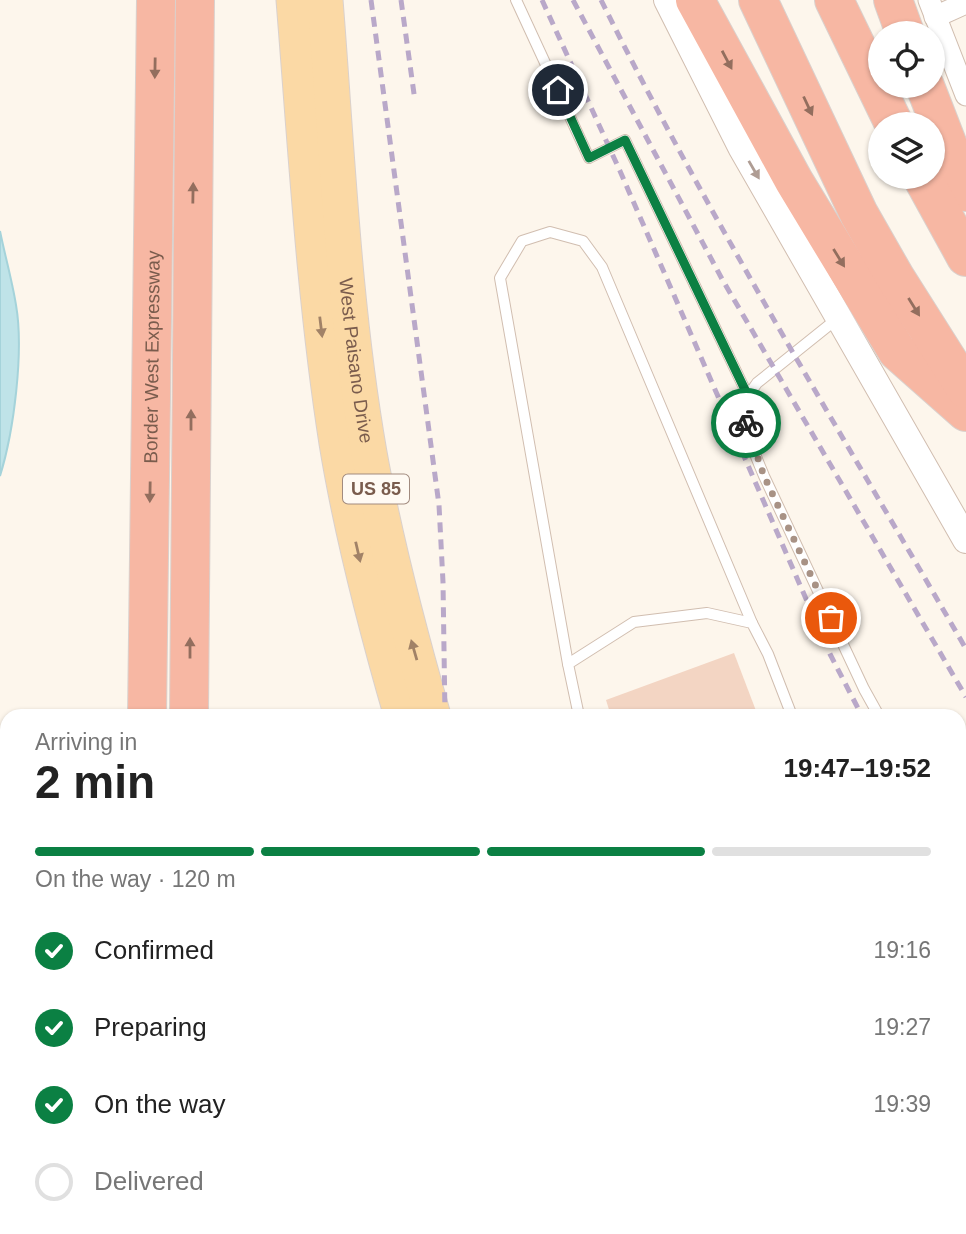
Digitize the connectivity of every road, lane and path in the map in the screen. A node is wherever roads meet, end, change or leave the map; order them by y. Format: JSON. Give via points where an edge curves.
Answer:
{"nodes":[{"id":1,"x":156,"y":0,"type":"edge"},
{"id":2,"x":195,"y":0,"type":"edge"},
{"id":3,"x":294,"y":0,"type":"edge"},
{"id":4,"x":325,"y":0,"type":"edge"},
{"id":5,"x":516,"y":0,"type":"edge"},
{"id":6,"x":667,"y":0,"type":"edge"},
{"id":7,"x":695,"y":0,"type":"edge"},
{"id":8,"x":758,"y":0,"type":"edge"},
{"id":9,"x":834,"y":0,"type":"edge"},
{"id":10,"x":893,"y":0,"type":"edge"},
{"id":11,"x":966,"y":3,"type":"edge"},
{"id":12,"x":923,"y":17,"type":"edge"},
{"id":13,"x":966,"y":96,"type":"edge"},
{"id":14,"x":930,"y":98,"type":"edge"},
{"id":15,"x":888,"y":112,"type":"edge"},
{"id":16,"x":929,"y":189,"type":"edge"},
{"id":17,"x":966,"y":192,"type":"edge"},
{"id":18,"x":966,"y":257,"type":"edge"},
{"id":19,"x":330,"y":258,"type":"junction"},
{"id":20,"x":838,"y":318,"type":"junction"},
{"id":21,"x":966,"y":389,"type":"edge"},
{"id":22,"x":748,"y":396,"type":"junction"},
{"id":23,"x":966,"y":412,"type":"edge"},
{"id":24,"x":966,"y":540,"type":"edge"},
{"id":25,"x":752,"y":623,"type":"junction"},
{"id":26,"x":568,"y":664,"type":"junction"},
{"id":27,"x":147,"y":709,"type":"edge"},
{"id":28,"x":189,"y":709,"type":"edge"},
{"id":29,"x":400,"y":709,"type":"edge"},
{"id":30,"x":431,"y":709,"type":"edge"},
{"id":31,"x":578,"y":709,"type":"edge"},
{"id":32,"x":789,"y":709,"type":"edge"},
{"id":33,"x":875,"y":709,"type":"edge"}],
"edges":[{"from":1,"to":27,"type":"highway","name":"Border West Expressway","one_way":true},
{"from":28,"to":2,"type":"highway","name":"Border West Expressway","one_way":true},
{"from":3,"to":19,"type":"main road","name":"West Paisano Drive","number":"US 85"},
{"from":4,"to":19,"type":"main road","name":"West Paisano Drive","number":"US 85"},
{"from":5,"to":22,"type":"lane","via":[[589,158],[625,140]]},
{"from":6,"to":20,"type":"street","one_way":true,"via":[[741,147]]},
{"from":7,"to":23,"type":"highway","one_way":true,"via":[[794,181],[897,351]]},
{"from":8,"to":21,"type":"highway","one_way":true,"via":[[859,214]]},
{"from":9,"to":15,"type":"highway"},
{"from":10,"to":12,"type":"highway"},
{"from":11,"to":12,"type":"street"},
{"from":12,"to":13,"type":"street"},
{"from":14,"to":17,"type":"highway"},
{"from":16,"to":18,"type":"highway"},
{"from":19,"to":29,"type":"main road","name":"West Paisano Drive","number":"US 85","one_way":true,"via":[[321,325],[337,444],[356,544]]},
{"from":30,"to":19,"type":"main road","name":"West Paisano Drive","number":"US 85","one_way":true,"via":[[384,535],[351,326]]},
{"from":20,"to":22,"type":"lane","via":[[757,383]]},
{"from":20,"to":24,"type":"street"},
{"from":22,"to":33,"type":"lane","via":[[747,429],[764,476]]},
{"from":25,"to":26,"type":"lane","via":[[707,613],[634,622]]},
{"from":25,"to":26,"type":"lane","via":[[602,267],[583,241],[550,232],[523,241],[500,278]]},
{"from":25,"to":32,"type":"lane"},
{"from":26,"to":31,"type":"lane"}]}
